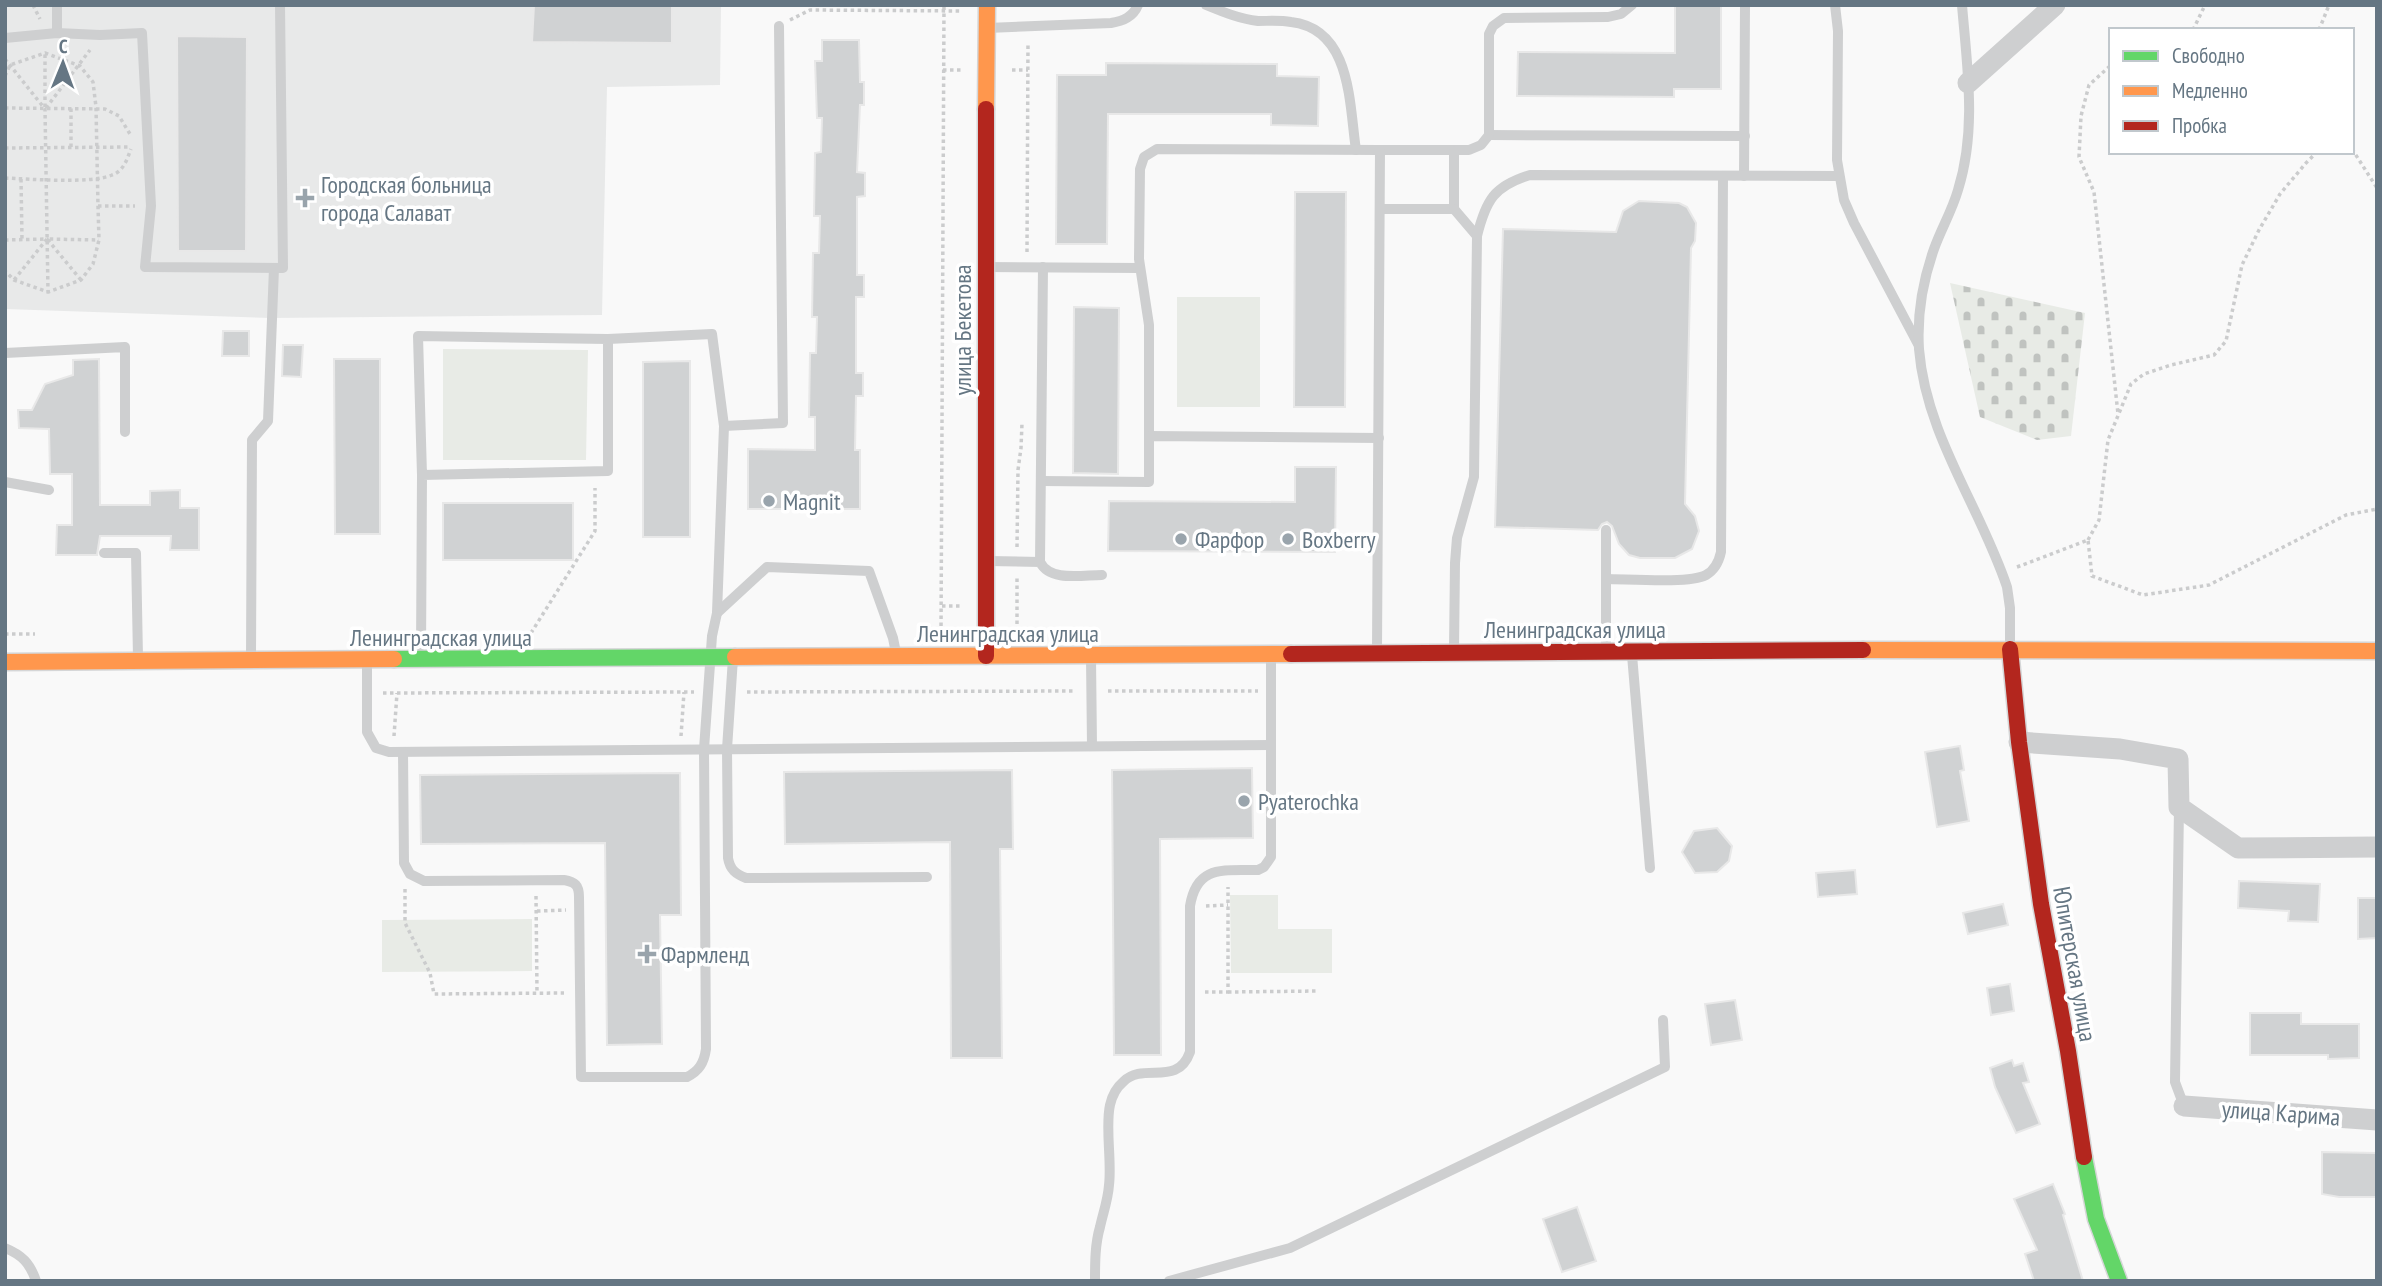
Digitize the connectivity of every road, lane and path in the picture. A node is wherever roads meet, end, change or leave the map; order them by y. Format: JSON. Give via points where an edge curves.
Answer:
{"nodes":[{"id":1,"x":57,"y":5,"type":"edge"},
{"id":2,"x":280,"y":5,"type":"edge"},
{"id":3,"x":1138,"y":5,"type":"edge"},
{"id":4,"x":1632,"y":5,"type":"edge"},
{"id":5,"x":1745,"y":5,"type":"edge"},
{"id":6,"x":1835,"y":5,"type":"edge"},
{"id":7,"x":1962,"y":5,"type":"edge"},
{"id":8,"x":2055,"y":5,"type":"edge"},
{"id":9,"x":2205,"y":5,"type":"edge"},
{"id":10,"x":2329,"y":5,"type":"edge"},
{"id":11,"x":1213,"y":7,"type":"edge"},
{"id":12,"x":944,"y":8,"type":"edge"},
{"id":13,"x":987,"y":15,"type":"edge"},
{"id":14,"x":779,"y":26,"type":"joint"},
{"id":15,"x":1028,"y":26,"type":"junction"},
{"id":16,"x":2194,"y":28,"type":"edge"},
{"id":17,"x":2320,"y":28,"type":"edge"},
{"id":18,"x":57,"y":33,"type":"junction"},
{"id":19,"x":100,"y":35,"type":"junction"},
{"id":20,"x":5,"y":38,"type":"edge"},
{"id":21,"x":45,"y":52,"type":"junction"},
{"id":22,"x":5,"y":58,"type":"edge"},
{"id":23,"x":10,"y":65,"type":"junction"},
{"id":24,"x":80,"y":66,"type":"junction"},
{"id":25,"x":2109,"y":67,"type":"edge"},
{"id":26,"x":5,"y":76,"type":"edge"},
{"id":27,"x":1968,"y":83,"type":"junction"},
{"id":28,"x":96,"y":107,"type":"junction"},
{"id":29,"x":5,"y":108,"type":"edge"},
{"id":30,"x":71,"y":108,"type":"junction"},
{"id":31,"x":45,"y":109,"type":"junction"},
{"id":32,"x":1489,"y":135,"type":"junction"},
{"id":33,"x":1745,"y":136,"type":"junction"},
{"id":34,"x":97,"y":146,"type":"junction"},
{"id":35,"x":71,"y":147,"type":"junction"},
{"id":36,"x":131,"y":147,"type":"junction"},
{"id":37,"x":5,"y":148,"type":"edge"},
{"id":38,"x":46,"y":149,"type":"junction"},
{"id":39,"x":1356,"y":150,"type":"junction"},
{"id":40,"x":1380,"y":150,"type":"junction"},
{"id":41,"x":1454,"y":150,"type":"junction"},
{"id":42,"x":2354,"y":152,"type":"edge"},
{"id":43,"x":2315,"y":154,"type":"edge"},
{"id":44,"x":1723,"y":176,"type":"junction"},
{"id":45,"x":1744,"y":176,"type":"junction"},
{"id":46,"x":1839,"y":176,"type":"junction"},
{"id":47,"x":5,"y":178,"type":"edge"},
{"id":48,"x":21,"y":178,"type":"junction"},
{"id":49,"x":46,"y":179,"type":"junction"},
{"id":50,"x":98,"y":179,"type":"junction"},
{"id":51,"x":2377,"y":188,"type":"edge"},
{"id":52,"x":98,"y":206,"type":"junction"},
{"id":53,"x":151,"y":206,"type":"junction"},
{"id":54,"x":1380,"y":209,"type":"junction"},
{"id":55,"x":1454,"y":209,"type":"junction"},
{"id":56,"x":1477,"y":236,"type":"junction"},
{"id":57,"x":22,"y":239,"type":"junction"},
{"id":58,"x":47,"y":239,"type":"junction"},
{"id":59,"x":5,"y":240,"type":"edge"},
{"id":60,"x":99,"y":240,"type":"junction"},
{"id":61,"x":985,"y":267,"type":"junction"},
{"id":62,"x":1027,"y":267,"type":"junction"},
{"id":63,"x":1043,"y":267,"type":"junction"},
{"id":64,"x":274,"y":268,"type":"junction"},
{"id":65,"x":1140,"y":268,"type":"junction"},
{"id":66,"x":5,"y":271,"type":"edge"},
{"id":67,"x":81,"y":280,"type":"junction"},
{"id":68,"x":14,"y":281,"type":"junction"},
{"id":69,"x":48,"y":292,"type":"junction"},
{"id":70,"x":608,"y":339,"type":"junction"},
{"id":71,"x":1919,"y":346,"type":"junction"},
{"id":72,"x":5,"y":353,"type":"edge"},
{"id":73,"x":2118,"y":416,"type":"junction"},
{"id":74,"x":1022,"y":423,"type":"dead end"},
{"id":75,"x":724,"y":426,"type":"junction"},
{"id":76,"x":125,"y":432,"type":"dead end"},
{"id":77,"x":1149,"y":436,"type":"junction"},
{"id":78,"x":1379,"y":438,"type":"junction"},
{"id":79,"x":1017,"y":470,"type":"dead end"},
{"id":80,"x":596,"y":471,"type":"junction"},
{"id":81,"x":422,"y":475,"type":"junction"},
{"id":82,"x":1042,"y":481,"type":"junction"},
{"id":83,"x":5,"y":482,"type":"edge"},
{"id":84,"x":50,"y":490,"type":"dead end"},
{"id":85,"x":2377,"y":509,"type":"edge"},
{"id":86,"x":1606,"y":530,"type":"dead end"},
{"id":87,"x":2088,"y":540,"type":"junction"},
{"id":88,"x":104,"y":553,"type":"dead end"},
{"id":89,"x":985,"y":561,"type":"junction"},
{"id":90,"x":1040,"y":562,"type":"junction"},
{"id":91,"x":2002,"y":573,"type":"junction"},
{"id":92,"x":1102,"y":575,"type":"dead end"},
{"id":93,"x":1606,"y":579,"type":"junction"},
{"id":94,"x":716,"y":613,"type":"junction"},
{"id":95,"x":530,"y":636,"type":"dead end"},
{"id":96,"x":2010,"y":649,"type":"junction"},
{"id":97,"x":1454,"y":652,"type":"junction"},
{"id":98,"x":1606,"y":652,"type":"junction"},
{"id":99,"x":1632,"y":652,"type":"junction"},
{"id":100,"x":2377,"y":652,"type":"edge"},
{"id":101,"x":1377,"y":653,"type":"junction"},
{"id":102,"x":1271,"y":654,"type":"junction"},
{"id":103,"x":1091,"y":655,"type":"junction"},
{"id":104,"x":897,"y":656,"type":"junction"},
{"id":105,"x":941,"y":656,"type":"junction"},
{"id":106,"x":986,"y":656,"type":"junction"},
{"id":107,"x":733,"y":657,"type":"junction"},
{"id":108,"x":712,"y":658,"type":"junction"},
{"id":109,"x":421,"y":659,"type":"junction"},
{"id":110,"x":367,"y":660,"type":"junction"},
{"id":111,"x":138,"y":661,"type":"junction"},
{"id":112,"x":251,"y":661,"type":"junction"},
{"id":113,"x":5,"y":662,"type":"edge"},
{"id":114,"x":1091,"y":691,"type":"junction"},
{"id":115,"x":1271,"y":691,"type":"junction"},
{"id":116,"x":684,"y":692,"type":"junction"},
{"id":117,"x":709,"y":692,"type":"junction"},
{"id":118,"x":730,"y":692,"type":"junction"},
{"id":119,"x":367,"y":693,"type":"junction"},
{"id":120,"x":397,"y":693,"type":"junction"},
{"id":121,"x":2019,"y":742,"type":"junction"},
{"id":122,"x":1271,"y":745,"type":"junction"},
{"id":123,"x":1092,"y":746,"type":"junction"},
{"id":124,"x":704,"y":749,"type":"junction"},
{"id":125,"x":727,"y":749,"type":"junction"},
{"id":126,"x":680,"y":750,"type":"junction"},
{"id":127,"x":398,"y":752,"type":"junction"},
{"id":128,"x":2179,"y":807,"type":"junction"},
{"id":129,"x":2377,"y":847,"type":"edge"},
{"id":130,"x":1650,"y":868,"type":"dead end"},
{"id":131,"x":1227,"y":871,"type":"junction"},
{"id":132,"x":410,"y":874,"type":"junction"},
{"id":133,"x":926,"y":877,"type":"dead end"},
{"id":134,"x":536,"y":880,"type":"junction"},
{"id":135,"x":579,"y":910,"type":"junction"},
{"id":136,"x":537,"y":911,"type":"junction"},
{"id":137,"x":1319,"y":991,"type":"dead end"},
{"id":138,"x":1190,"y":992,"type":"junction"},
{"id":139,"x":1228,"y":992,"type":"junction"},
{"id":140,"x":580,"y":993,"type":"junction"},
{"id":141,"x":537,"y":994,"type":"junction"},
{"id":142,"x":1663,"y":1020,"type":"dead end"},
{"id":143,"x":2185,"y":1106,"type":"joint"},
{"id":144,"x":2377,"y":1120,"type":"edge"},
{"id":145,"x":5,"y":1248,"type":"edge"},
{"id":146,"x":36,"y":1281,"type":"edge"},
{"id":147,"x":1095,"y":1281,"type":"edge"},
{"id":148,"x":1169,"y":1281,"type":"edge"},
{"id":149,"x":2119,"y":1281,"type":"edge"}],
"edges":[{"from":1,"to":18,"type":"lane"},
{"from":2,"to":64,"type":"lane","via":[[284,268]]},
{"from":3,"to":15,"type":"lane","via":[[1122,21]]},
{"from":4,"to":32,"type":"lane","via":[[1621,15],[1608,17],[1513,16],[1497,22],[1489,34]]},
{"from":5,"to":33,"type":"lane"},
{"from":6,"to":46,"type":"lane"},
{"from":7,"to":27,"type":"lane"},
{"from":8,"to":27,"type":"street"},
{"from":9,"to":16,"type":"path"},
{"from":10,"to":17,"type":"path"},
{"from":11,"to":39,"type":"lane","via":[[1248,19],[1295,22],[1324,36],[1340,57],[1345,73]]},
{"from":12,"to":13,"type":"path"},
{"from":12,"to":14,"type":"path","via":[[810,9]]},
{"from":12,"to":105,"type":"path"},
{"from":13,"to":15,"type":"lane"},
{"from":13,"to":61,"type":"street","name":"улица Бекетова"},
{"from":14,"to":75,"type":"lane","via":[[783,423]]},
{"from":15,"to":62,"type":"path"},
{"from":18,"to":19,"type":"lane"},
{"from":18,"to":20,"type":"lane"},
{"from":19,"to":24,"type":"path"},
{"from":19,"to":53,"type":"lane","via":[[142,33]]},
{"from":21,"to":23,"type":"path"},
{"from":21,"to":24,"type":"path"},
{"from":21,"to":31,"type":"path"},
{"from":22,"to":23,"type":"path"},
{"from":23,"to":26,"type":"path"},
{"from":23,"to":31,"type":"path"},
{"from":24,"to":28,"type":"path","via":[[93,82]]},
{"from":24,"to":31,"type":"path"},
{"from":25,"to":73,"type":"path","via":[[2088,85],[2079,157],[2095,192]]},
{"from":27,"to":71,"type":"lane","via":[[1964,164],[1925,281]]},
{"from":28,"to":30,"type":"path"},
{"from":28,"to":34,"type":"path"},
{"from":28,"to":36,"type":"path","via":[[119,116],[130,131]]},
{"from":29,"to":31,"type":"path"},
{"from":30,"to":31,"type":"path"},
{"from":30,"to":35,"type":"path"},
{"from":31,"to":38,"type":"path"},
{"from":32,"to":33,"type":"lane"},
{"from":32,"to":41,"type":"lane","via":[[1475,149]]},
{"from":33,"to":45,"type":"lane"},
{"from":34,"to":35,"type":"path"},
{"from":34,"to":36,"type":"path"},
{"from":34,"to":50,"type":"path"},
{"from":35,"to":38,"type":"path"},
{"from":36,"to":50,"type":"path","via":[[125,165],[114,175]]},
{"from":37,"to":38,"type":"path"},
{"from":38,"to":49,"type":"path"},
{"from":39,"to":40,"type":"lane"},
{"from":39,"to":65,"type":"lane","via":[[1157,149],[1148,153],[1140,169]]},
{"from":40,"to":41,"type":"lane"},
{"from":40,"to":54,"type":"lane"},
{"from":41,"to":55,"type":"lane"},
{"from":42,"to":51,"type":"path"},
{"from":43,"to":73,"type":"path","via":[[2280,194],[2242,265],[2226,341],[2214,355],[2144,374],[2131,384]]},
{"from":44,"to":45,"type":"lane"},
{"from":44,"to":56,"type":"lane","via":[[1531,175],[1513,180],[1491,198]]},
{"from":44,"to":93,"type":"lane","via":[[1719,562],[1705,576],[1690,579]]},
{"from":45,"to":46,"type":"lane"},
{"from":46,"to":71,"type":"lane","via":[[1854,223]]},
{"from":47,"to":48,"type":"path"},
{"from":48,"to":49,"type":"path"},
{"from":48,"to":57,"type":"path"},
{"from":49,"to":50,"type":"path"},
{"from":49,"to":58,"type":"path"},
{"from":50,"to":52,"type":"path"},
{"from":52,"to":53,"type":"path"},
{"from":52,"to":60,"type":"path"},
{"from":53,"to":64,"type":"lane","via":[[145,267]]},
{"from":54,"to":55,"type":"lane"},
{"from":54,"to":78,"type":"lane"},
{"from":55,"to":56,"type":"lane"},
{"from":56,"to":97,"type":"lane","via":[[1474,477],[1454,563]]},
{"from":57,"to":58,"type":"path"},
{"from":57,"to":59,"type":"path"},
{"from":58,"to":60,"type":"path"},
{"from":58,"to":67,"type":"path"},
{"from":58,"to":68,"type":"path"},
{"from":58,"to":69,"type":"path"},
{"from":60,"to":67,"type":"path","via":[[93,264]]},
{"from":61,"to":62,"type":"lane"},
{"from":61,"to":89,"type":"street","name":"улица Бекетова"},
{"from":62,"to":63,"type":"lane"},
{"from":63,"to":65,"type":"lane"},
{"from":63,"to":82,"type":"lane"},
{"from":64,"to":112,"type":"lane","via":[[268,421],[252,440]]},
{"from":65,"to":77,"type":"lane","via":[[1149,325]]},
{"from":66,"to":68,"type":"path"},
{"from":67,"to":69,"type":"path"},
{"from":68,"to":69,"type":"path"},
{"from":70,"to":75,"type":"lane","via":[[712,334]]},
{"from":70,"to":80,"type":"lane","via":[[608,471]]},
{"from":70,"to":81,"type":"lane","via":[[418,336]]},
{"from":71,"to":91,"type":"lane","via":[[1936,428]]},
{"from":72,"to":76,"type":"lane","via":[[125,347]]},
{"from":73,"to":87,"type":"path","via":[[2108,440],[2099,520]]},
{"from":74,"to":79,"type":"path"},
{"from":75,"to":94,"type":"lane"},
{"from":77,"to":78,"type":"lane"},
{"from":77,"to":82,"type":"lane","via":[[1149,482]]},
{"from":78,"to":101,"type":"lane"},
{"from":80,"to":81,"type":"lane"},
{"from":80,"to":95,"type":"path","via":[[595,531]]},
{"from":81,"to":109,"type":"lane"},
{"from":82,"to":90,"type":"lane"},
{"from":83,"to":84,"type":"lane"},
{"from":85,"to":87,"type":"path","via":[[2346,515],[2209,586],[2143,595],[2092,576]]},
{"from":86,"to":93,"type":"lane"},
{"from":87,"to":91,"type":"path"},
{"from":88,"to":111,"type":"lane","via":[[136,553]]},
{"from":89,"to":90,"type":"lane"},
{"from":89,"to":106,"type":"street","name":"улица Бекетова"},
{"from":90,"to":92,"type":"lane","via":[[1055,575]]},
{"from":91,"to":96,"type":"lane","via":[[2010,608]]},
{"from":93,"to":98,"type":"lane"},
{"from":94,"to":104,"type":"lane","via":[[766,567],[869,571]]},
{"from":94,"to":108,"type":"lane"},
{"from":96,"to":99,"type":"street","name":"Ленинградская улица"},
{"from":96,"to":100,"type":"street","name":"Ленинградская улица"},
{"from":96,"to":121,"type":"street","name":"Юпитерская улица"},
{"from":97,"to":98,"type":"street","name":"Ленинградская улица"},
{"from":97,"to":101,"type":"street","name":"Ленинградская улица"},
{"from":98,"to":99,"type":"street","name":"Ленинградская улица"},
{"from":99,"to":130,"type":"lane"},
{"from":101,"to":102,"type":"street","name":"Ленинградская улица"},
{"from":102,"to":103,"type":"street","name":"Ленинградская улица"},
{"from":102,"to":115,"type":"lane"},
{"from":103,"to":106,"type":"street","name":"Ленинградская улица"},
{"from":103,"to":114,"type":"lane"},
{"from":104,"to":105,"type":"street","name":"Ленинградская улица"},
{"from":104,"to":107,"type":"street","name":"Ленинградская улица"},
{"from":105,"to":106,"type":"street","name":"Ленинградская улица"},
{"from":107,"to":108,"type":"street","name":"Ленинградская улица"},
{"from":107,"to":118,"type":"lane"},
{"from":108,"to":109,"type":"street","name":"Ленинградская улица"},
{"from":108,"to":117,"type":"lane"},
{"from":109,"to":110,"type":"street","name":"Ленинградская улица"},
{"from":110,"to":112,"type":"street","name":"Ленинградская улица"},
{"from":110,"to":119,"type":"lane"},
{"from":111,"to":112,"type":"street","name":"Ленинградская улица"},
{"from":111,"to":113,"type":"street","name":"Ленинградская улица"},
{"from":114,"to":115,"type":"path"},
{"from":114,"to":118,"type":"path"},
{"from":114,"to":123,"type":"lane"},
{"from":115,"to":122,"type":"lane"},
{"from":116,"to":117,"type":"path"},
{"from":116,"to":120,"type":"path"},
{"from":116,"to":126,"type":"path"},
{"from":117,"to":124,"type":"lane"},
{"from":118,"to":125,"type":"lane"},
{"from":119,"to":120,"type":"path"},
{"from":119,"to":127,"type":"lane","via":[[369,738],[376,748]]},
{"from":120,"to":127,"type":"path"},
{"from":121,"to":128,"type":"street","via":[[2120,748],[2178,759]]},
{"from":121,"to":149,"type":"street","name":"Юпитерская улица","via":[[2082,1148],[2096,1219]]},
{"from":122,"to":123,"type":"lane"},
{"from":122,"to":131,"type":"lane","via":[[1271,857],[1258,870]]},
{"from":123,"to":125,"type":"lane"},
{"from":124,"to":125,"type":"lane"},
{"from":124,"to":126,"type":"lane"},
{"from":124,"to":140,"type":"lane","via":[[706,1049],[699,1069],[687,1077],[581,1077]]},
{"from":125,"to":133,"type":"lane","via":[[727,858],[737,875]]},
{"from":126,"to":127,"type":"lane"},
{"from":127,"to":132,"type":"lane","via":[[404,863]]},
{"from":128,"to":129,"type":"street","via":[[2238,848]]},
{"from":128,"to":143,"type":"lane","via":[[2175,1082]]},
{"from":131,"to":138,"type":"lane","via":[[1214,871],[1201,879],[1192,893]]},
{"from":131,"to":139,"type":"path"},
{"from":132,"to":134,"type":"lane","via":[[424,881]]},
{"from":132,"to":141,"type":"path","via":[[405,886],[405,923],[430,973],[433,992]]},
{"from":134,"to":135,"type":"lane","via":[[572,881],[579,889]]},
{"from":134,"to":136,"type":"path"},
{"from":135,"to":136,"type":"path"},
{"from":135,"to":140,"type":"lane"},
{"from":136,"to":141,"type":"path"},
{"from":137,"to":139,"type":"path"},
{"from":138,"to":139,"type":"path"},
{"from":138,"to":147,"type":"lane","via":[[1190,1052],[1184,1064],[1167,1073],[1135,1073],[1113,1095],[1109,1185]]},
{"from":140,"to":141,"type":"path"},
{"from":142,"to":148,"type":"lane","via":[[1665,1067],[1290,1248]]},
{"from":143,"to":144,"type":"street","name":"улица Карима"},
{"from":145,"to":146,"type":"lane","via":[[29,1263]]}]}
